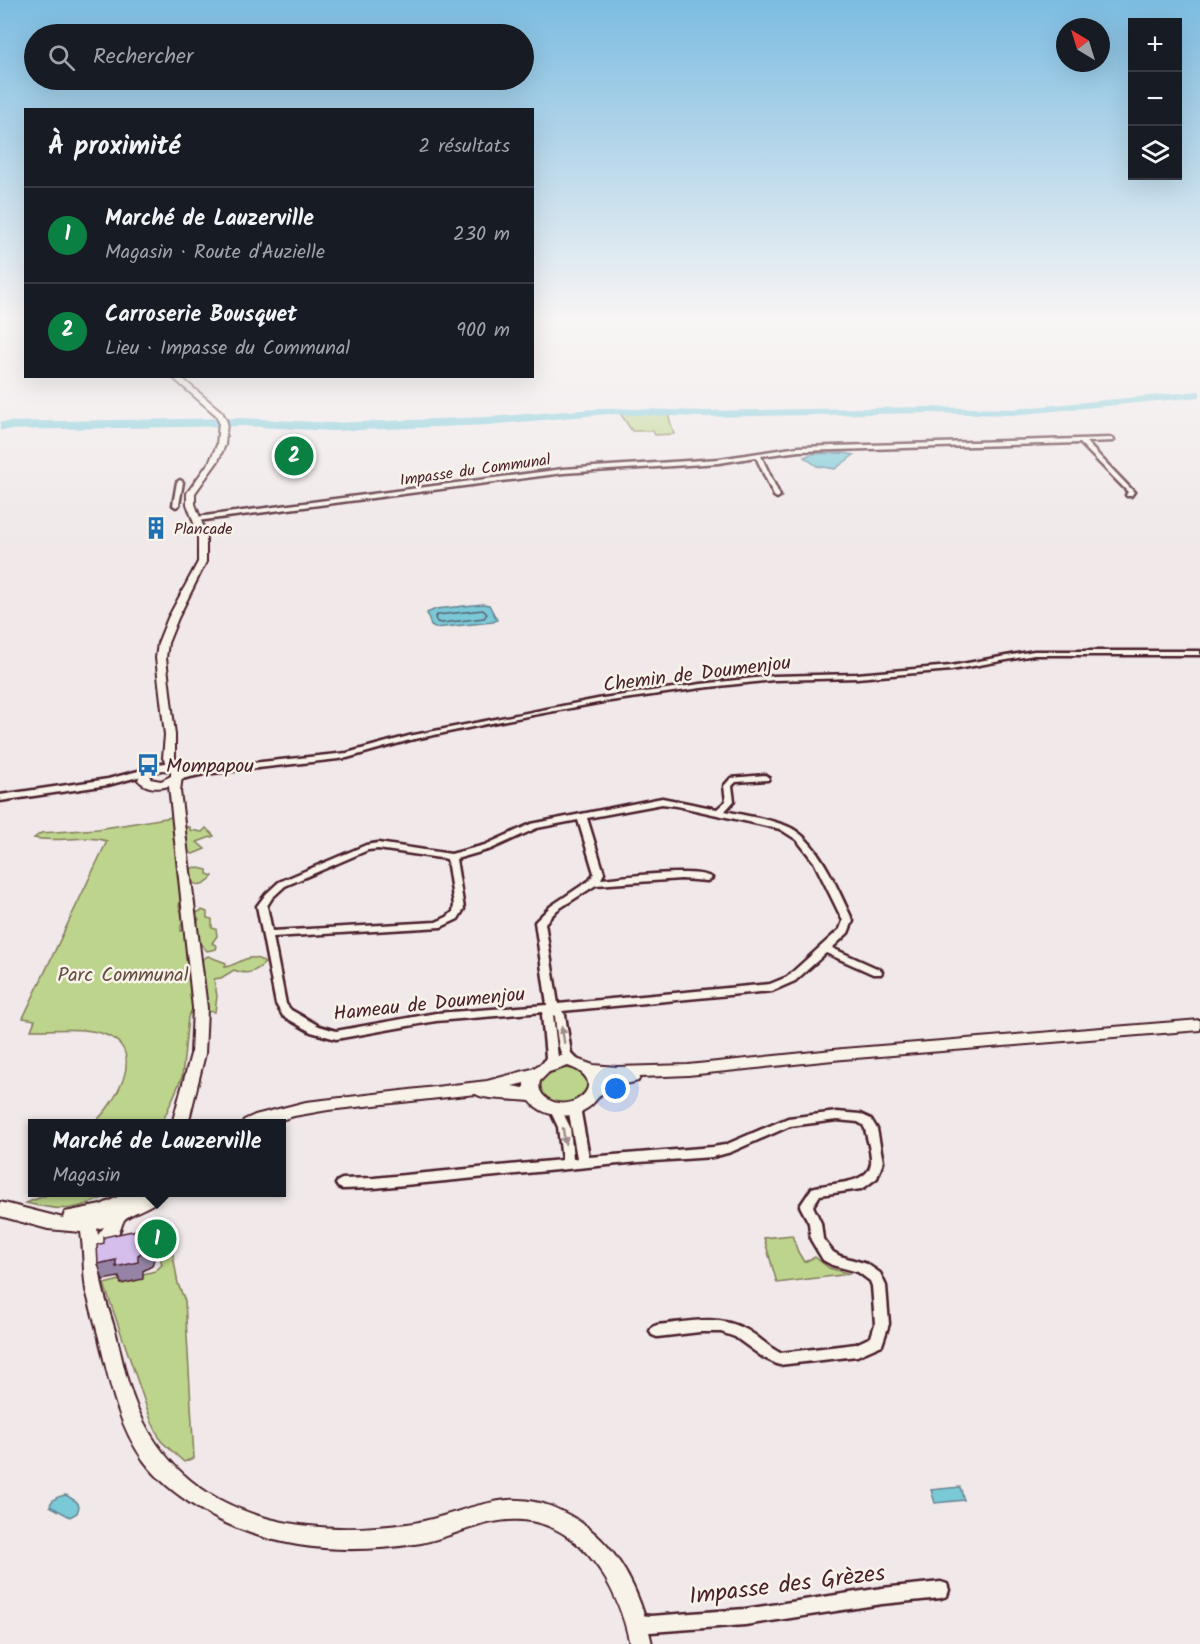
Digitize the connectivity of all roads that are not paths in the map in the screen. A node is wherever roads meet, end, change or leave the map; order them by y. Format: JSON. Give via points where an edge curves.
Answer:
{"nodes":[{"id":1,"x":195,"y":396,"type":"edge"},
{"id":2,"x":1111,"y":440,"type":"dead end"},
{"id":3,"x":1082,"y":441,"type":"junction"},
{"id":4,"x":758,"y":455,"type":"junction"},
{"id":5,"x":180,"y":482,"type":"dead end"},
{"id":6,"x":191,"y":493,"type":"junction"},
{"id":7,"x":177,"y":494,"type":"junction"},
{"id":8,"x":1129,"y":495,"type":"dead end"},
{"id":9,"x":777,"y":496,"type":"dead end"},
{"id":10,"x":176,"y":505,"type":"dead end"},
{"id":11,"x":197,"y":519,"type":"junction"},
{"id":12,"x":1200,"y":653,"type":"edge"},
{"id":13,"x":169,"y":748,"type":"junction"},
{"id":14,"x":175,"y":773,"type":"junction"},
{"id":15,"x":151,"y":777,"type":"junction"},
{"id":16,"x":765,"y":778,"type":"dead end"},
{"id":17,"x":0,"y":798,"type":"edge"},
{"id":18,"x":175,"y":801,"type":"junction"},
{"id":19,"x":720,"y":812,"type":"junction"},
{"id":20,"x":582,"y":817,"type":"junction"},
{"id":21,"x":451,"y":857,"type":"junction"},
{"id":22,"x":707,"y":878,"type":"dead end"},
{"id":23,"x":594,"y":882,"type":"junction"},
{"id":24,"x":268,"y":934,"type":"junction"},
{"id":25,"x":825,"y":949,"type":"junction"},
{"id":26,"x":877,"y":972,"type":"dead end"},
{"id":27,"x":553,"y":1008,"type":"junction"},
{"id":28,"x":1200,"y":1025,"type":"edge"},
{"id":29,"x":574,"y":1062,"type":"junction"},
{"id":30,"x":549,"y":1064,"type":"junction"},
{"id":31,"x":590,"y":1070,"type":"junction"},
{"id":32,"x":664,"y":1071,"type":"junction"},
{"id":33,"x":535,"y":1074,"type":"junction"},
{"id":34,"x":596,"y":1089,"type":"junction"},
{"id":35,"x":452,"y":1091,"type":"junction"},
{"id":36,"x":535,"y":1096,"type":"junction"},
{"id":37,"x":578,"y":1107,"type":"junction"},
{"id":38,"x":555,"y":1108,"type":"junction"},
{"id":39,"x":301,"y":1109,"type":"junction"},
{"id":40,"x":184,"y":1119,"type":"edge"},
{"id":41,"x":263,"y":1119,"type":"edge"},
{"id":42,"x":276,"y":1119,"type":"edge"},
{"id":43,"x":584,"y":1163,"type":"junction"},
{"id":44,"x":568,"y":1164,"type":"junction"},
{"id":45,"x":342,"y":1184,"type":"dead end"},
{"id":46,"x":134,"y":1197,"type":"edge"},
{"id":47,"x":146,"y":1197,"type":"edge"},
{"id":48,"x":0,"y":1209,"type":"edge"},
{"id":49,"x":110,"y":1213,"type":"junction"},
{"id":50,"x":46,"y":1220,"type":"junction"},
{"id":51,"x":89,"y":1223,"type":"junction"},
{"id":52,"x":93,"y":1256,"type":"junction"},
{"id":53,"x":657,"y":1331,"type":"dead end"},
{"id":54,"x":941,"y":1590,"type":"dead end"},
{"id":55,"x":638,"y":1623,"type":"junction"},
{"id":56,"x":641,"y":1644,"type":"edge"}],
"edges":[{"from":1,"to":6,"type":"street","via":[[222,422],[217,456]]},
{"from":2,"to":3,"type":"street","name":"Impasse du Communal"},
{"from":3,"to":4,"type":"street","name":"Impasse du Communal","via":[[830,447]]},
{"from":3,"to":8,"type":"street","via":[[1131,492]]},
{"from":4,"to":9,"type":"street"},
{"from":4,"to":11,"type":"street","name":"Impasse du Communal","via":[[686,464],[563,471]]},
{"from":5,"to":7,"type":"street"},
{"from":6,"to":7,"type":"street"},
{"from":6,"to":11,"type":"street"},
{"from":7,"to":10,"type":"street"},
{"from":11,"to":13,"type":"street","via":[[203,542],[202,562],[173,618],[161,658]]},
{"from":12,"to":14,"type":"street","name":"Chemin de Doumenjou","via":[[1034,653],[951,668],[701,686],[506,718],[347,755]]},
{"from":13,"to":14,"type":"street"},
{"from":13,"to":15,"type":"street"},
{"from":14,"to":15,"type":"street"},
{"from":14,"to":15,"type":"street"},
{"from":14,"to":18,"type":"street"},
{"from":15,"to":17,"type":"street"},
{"from":15,"to":18,"type":"street"},
{"from":16,"to":19,"type":"street","via":[[734,780],[728,786],[730,801]]},
{"from":18,"to":40,"type":"street","via":[[200,1008],[198,1054]]},
{"from":19,"to":20,"type":"street","name":"Hameau de Doumenjou","via":[[662,801]]},
{"from":19,"to":25,"type":"street","name":"Hameau de Doumenjou","via":[[783,827],[800,838],[818,861],[848,921],[844,931]]},
{"from":20,"to":21,"type":"street","name":"Hameau de Doumenjou","via":[[534,826],[488,847]]},
{"from":20,"to":23,"type":"street","via":[[599,873]]},
{"from":21,"to":24,"type":"street","name":"Hameau de Doumenjou","via":[[378,846],[355,851],[282,884],[269,896],[262,906]]},
{"from":21,"to":24,"type":"street","via":[[461,903],[452,919],[437,925]]},
{"from":22,"to":23,"type":"street","name":"Hameau de Doumenjou"},
{"from":23,"to":27,"type":"street","name":"Hameau de Doumenjou","via":[[540,922]]},
{"from":24,"to":27,"type":"street","name":"Hameau de Doumenjou","via":[[281,1004],[315,1029],[336,1035],[436,1017]]},
{"from":25,"to":26,"type":"street"},
{"from":25,"to":27,"type":"street","name":"Hameau de Doumenjou","via":[[791,979],[772,987]]},
{"from":29,"to":27,"type":"street","name":"Hameau de Doumenjou","one_way":true,"via":[[566,1054],[560,1015]]},
{"from":27,"to":30,"type":"street","name":"Hameau de Doumenjou","via":[[547,1015],[552,1057]]},
{"from":28,"to":32,"type":"street"},
{"from":29,"to":30,"type":"street"},
{"from":29,"to":31,"type":"street"},
{"from":30,"to":33,"type":"street"},
{"from":31,"to":32,"type":"street"},
{"from":31,"to":34,"type":"street","via":[[596,1079]]},
{"from":32,"to":34,"type":"street"},
{"from":33,"to":35,"type":"street","via":[[512,1082]]},
{"from":33,"to":36,"type":"street","via":[[531,1085]]},
{"from":34,"to":37,"type":"street"},
{"from":35,"to":36,"type":"street"},
{"from":35,"to":39,"type":"street"},
{"from":36,"to":38,"type":"street"},
{"from":37,"to":38,"type":"street"},
{"from":37,"to":43,"type":"street","via":[[575,1113]]},
{"from":38,"to":44,"type":"street","one_way":true,"via":[[564,1127]]},
{"from":39,"to":41,"type":"street"},
{"from":39,"to":42,"type":"street"},
{"from":43,"to":44,"type":"street"},
{"from":43,"to":53,"type":"street","via":[[713,1152],[788,1122],[837,1116],[860,1118],[871,1129],[878,1162],[873,1175],[861,1184],[816,1191],[806,1206],[815,1222],[817,1240],[828,1256],[875,1277],[882,1324],[877,1341],[857,1350],[779,1359],[728,1327]]},
{"from":44,"to":45,"type":"street"},
{"from":46,"to":49,"type":"street"},
{"from":47,"to":49,"type":"street"},
{"from":48,"to":50,"type":"street"},
{"from":49,"to":50,"type":"street"},
{"from":49,"to":51,"type":"street"},
{"from":49,"to":52,"type":"street","via":[[116,1219]]},
{"from":50,"to":51,"type":"street","via":[[70,1226]]},
{"from":51,"to":52,"type":"street"},
{"from":52,"to":55,"type":"street","via":[[93,1279],[115,1371],[139,1435],[161,1466],[201,1498],[269,1529],[323,1537],[424,1532],[499,1511],[543,1514],[571,1528],[599,1552],[623,1584]]},
{"from":54,"to":55,"type":"street","name":"Impasse des Grèzes","via":[[745,1617]]},
{"from":55,"to":56,"type":"street"}]}
